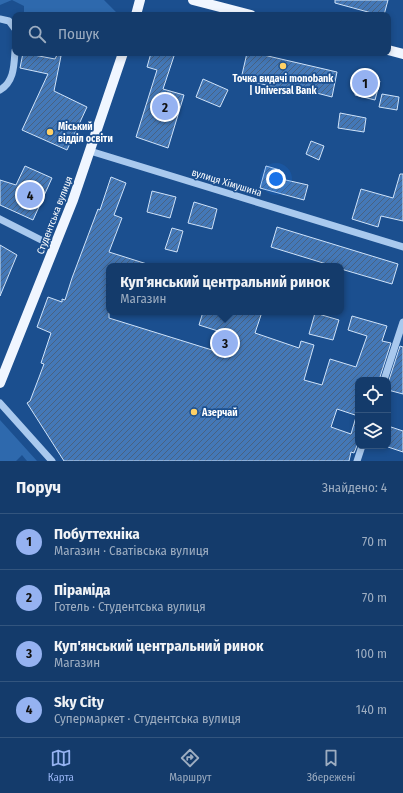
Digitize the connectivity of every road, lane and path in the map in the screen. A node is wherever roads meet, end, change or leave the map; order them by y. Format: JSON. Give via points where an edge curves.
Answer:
{"nodes":[{"id":1,"x":140,"y":0,"type":"edge"},
{"id":2,"x":193,"y":0,"type":"edge"},
{"id":3,"x":137,"y":12,"type":"edge"},
{"id":4,"x":239,"y":12,"type":"edge"},
{"id":5,"x":0,"y":19,"type":"edge"},
{"id":6,"x":12,"y":25,"type":"edge"},
{"id":7,"x":391,"y":51,"type":"edge"},
{"id":8,"x":403,"y":54,"type":"edge"},
{"id":9,"x":15,"y":56,"type":"edge"},
{"id":10,"x":122,"y":56,"type":"edge"},
{"id":11,"x":0,"y":90,"type":"edge"},
{"id":12,"x":90,"y":151,"type":"junction"},
{"id":13,"x":0,"y":219,"type":"edge"},
{"id":14,"x":55,"y":247,"type":"junction"},
{"id":15,"x":403,"y":247,"type":"edge"},
{"id":16,"x":403,"y":322,"type":"edge"},
{"id":17,"x":385,"y":377,"type":"edge"},
{"id":18,"x":0,"y":384,"type":"edge"},
{"id":19,"x":0,"y":403,"type":"edge"},
{"id":20,"x":361,"y":449,"type":"edge"},
{"id":21,"x":52,"y":461,"type":"edge"},
{"id":22,"x":357,"y":461,"type":"edge"}],
"edges":[{"from":1,"to":3,"type":"main road"},
{"from":2,"to":4,"type":"main road"},
{"from":5,"to":6,"type":"street","via":[[9,21]]},
{"from":7,"to":8,"type":"main road"},
{"from":9,"to":11,"type":"street","via":[[13,74],[6,87]]},
{"from":10,"to":12,"type":"main road","name":"Студентська вулиця"},
{"from":12,"to":14,"type":"main road","name":"Студентська вулиця"},
{"from":12,"to":15,"type":"street","name":"вулиця Хімушина"},
{"from":13,"to":14,"type":"street"},
{"from":14,"to":18,"type":"main road","name":"Студентська вулиця"},
{"from":16,"to":17,"type":"street"},
{"from":19,"to":21,"type":"street"},
{"from":20,"to":22,"type":"street"}]}
